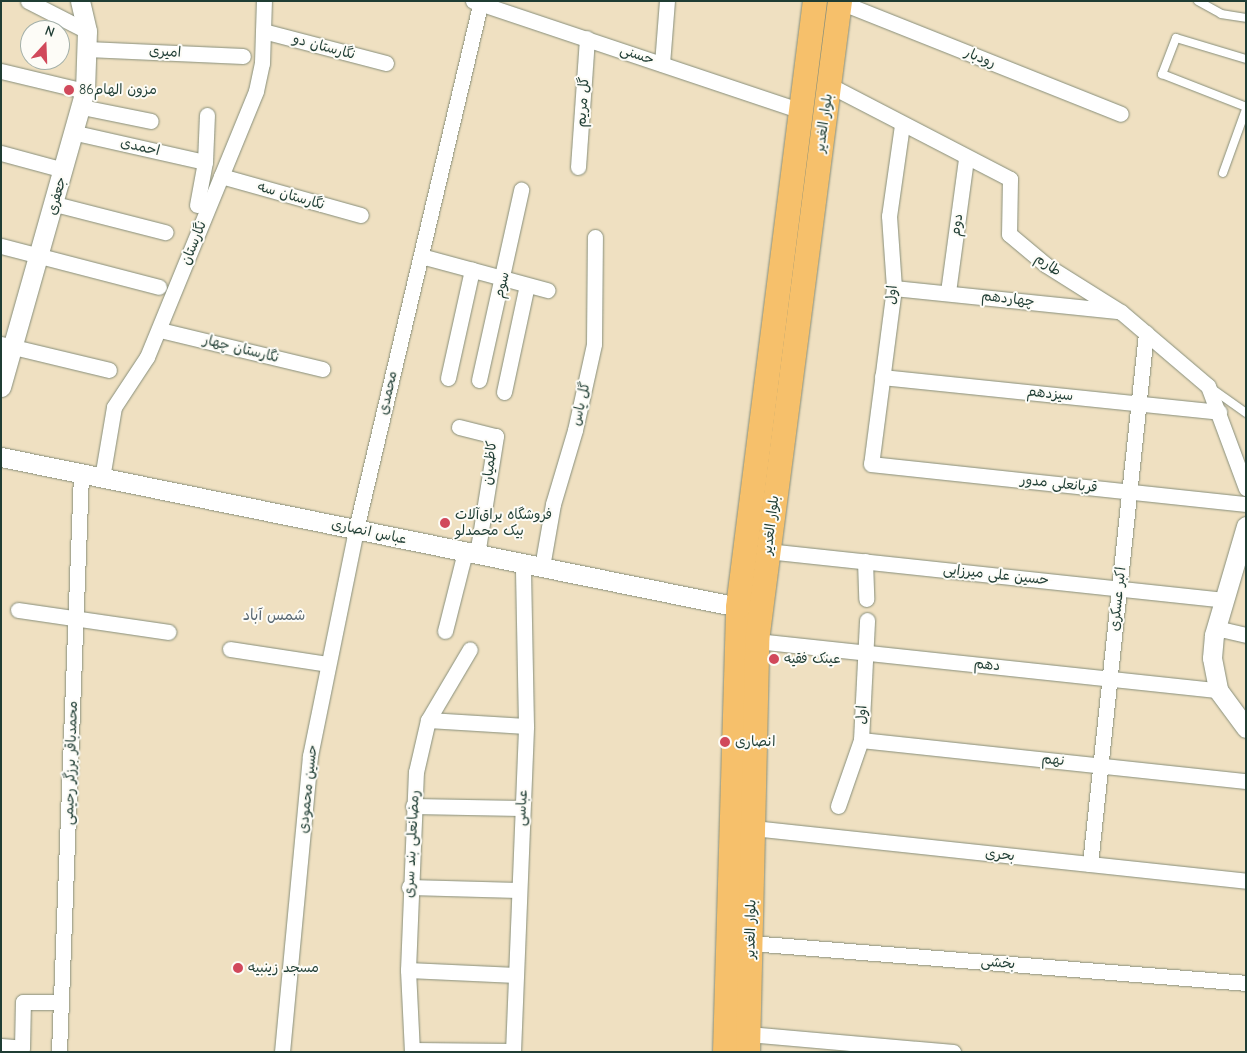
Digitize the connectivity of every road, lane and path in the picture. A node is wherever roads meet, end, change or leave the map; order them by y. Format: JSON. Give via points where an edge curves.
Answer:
{"nodes":[{"id":1,"x":28,"y":1,"type":"edge"},
{"id":2,"x":80,"y":1,"type":"edge"},
{"id":3,"x":264,"y":1,"type":"edge"},
{"id":4,"x":667,"y":1,"type":"edge"},
{"id":5,"x":814,"y":1,"type":"edge"},
{"id":6,"x":840,"y":1,"type":"edge"},
{"id":7,"x":1198,"y":1,"type":"edge"},
{"id":8,"x":478,"y":2,"type":"edge"},
{"id":9,"x":1212,"y":5,"type":"edge"},
{"id":10,"x":1246,"y":18,"type":"edge"},
{"id":11,"x":263,"y":31,"type":"junction"},
{"id":12,"x":587,"y":38,"type":"junction"},
{"id":13,"x":87,"y":40,"type":"junction"},
{"id":14,"x":243,"y":56,"type":"dead end"},
{"id":15,"x":1246,"y":59,"type":"edge"},
{"id":16,"x":386,"y":63,"type":"dead end"},
{"id":17,"x":662,"y":64,"type":"junction"},
{"id":18,"x":1,"y":71,"type":"edge"},
{"id":19,"x":829,"y":85,"type":"junction"},
{"id":20,"x":83,"y":99,"type":"junction"},
{"id":21,"x":1246,"y":108,"type":"edge"},
{"id":22,"x":801,"y":110,"type":"junction"},
{"id":23,"x":1121,"y":114,"type":"dead end"},
{"id":24,"x":207,"y":115,"type":"dead end"},
{"id":25,"x":151,"y":121,"type":"dead end"},
{"id":26,"x":902,"y":125,"type":"junction"},
{"id":27,"x":76,"y":133,"type":"junction"},
{"id":28,"x":1,"y":153,"type":"edge"},
{"id":29,"x":966,"y":159,"type":"junction"},
{"id":30,"x":205,"y":162,"type":"junction"},
{"id":31,"x":578,"y":167,"type":"dead end"},
{"id":32,"x":64,"y":170,"type":"junction"},
{"id":33,"x":1224,"y":173,"type":"dead end"},
{"id":34,"x":222,"y":176,"type":"junction"},
{"id":35,"x":521,"y":190,"type":"dead end"},
{"id":36,"x":55,"y":204,"type":"junction"},
{"id":37,"x":197,"y":205,"type":"dead end"},
{"id":38,"x":361,"y":215,"type":"dead end"},
{"id":39,"x":165,"y":232,"type":"dead end"},
{"id":40,"x":595,"y":237,"type":"dead end"},
{"id":41,"x":1,"y":246,"type":"edge"},
{"id":42,"x":40,"y":255,"type":"junction"},
{"id":43,"x":420,"y":256,"type":"junction"},
{"id":44,"x":472,"y":270,"type":"junction"},
{"id":45,"x":504,"y":278,"type":"junction"},
{"id":46,"x":527,"y":285,"type":"junction"},
{"id":47,"x":159,"y":287,"type":"dead end"},
{"id":48,"x":894,"y":288,"type":"junction"},
{"id":49,"x":548,"y":290,"type":"dead end"},
{"id":50,"x":948,"y":292,"type":"junction"},
{"id":51,"x":1122,"y":312,"type":"junction"},
{"id":52,"x":160,"y":330,"type":"junction"},
{"id":53,"x":1146,"y":333,"type":"junction"},
{"id":54,"x":6,"y":345,"type":"edge"},
{"id":55,"x":322,"y":369,"type":"dead end"},
{"id":56,"x":109,"y":370,"type":"dead end"},
{"id":57,"x":882,"y":377,"type":"junction"},
{"id":58,"x":448,"y":378,"type":"dead end"},
{"id":59,"x":479,"y":380,"type":"dead end"},
{"id":60,"x":1208,"y":386,"type":"junction"},
{"id":61,"x":1,"y":387,"type":"edge"},
{"id":62,"x":504,"y":392,"type":"dead end"},
{"id":63,"x":1138,"y":404,"type":"junction"},
{"id":64,"x":1218,"y":412,"type":"junction"},
{"id":65,"x":1246,"y":413,"type":"edge"},
{"id":66,"x":459,"y":427,"type":"dead end"},
{"id":67,"x":1,"y":457,"type":"edge"},
{"id":68,"x":871,"y":464,"type":"joint"},
{"id":69,"x":81,"y":473,"type":"junction"},
{"id":70,"x":102,"y":478,"type":"junction"},
{"id":71,"x":1246,"y":488,"type":"edge"},
{"id":72,"x":1129,"y":492,"type":"junction"},
{"id":73,"x":1246,"y":504,"type":"edge"},
{"id":74,"x":1246,"y":526,"type":"edge"},
{"id":75,"x":356,"y":529,"type":"junction"},
{"id":76,"x":767,"y":551,"type":"junction"},
{"id":77,"x":471,"y":553,"type":"junction"},
{"id":78,"x":865,"y":562,"type":"junction"},
{"id":79,"x":523,"y":563,"type":"junction"},
{"id":80,"x":542,"y":567,"type":"junction"},
{"id":81,"x":1119,"y":588,"type":"junction"},
{"id":82,"x":866,"y":599,"type":"dead end"},
{"id":83,"x":1224,"y":600,"type":"junction"},
{"id":84,"x":738,"y":607,"type":"junction"},
{"id":85,"x":18,"y":610,"type":"dead end"},
{"id":86,"x":77,"y":618,"type":"junction"},
{"id":87,"x":867,"y":620,"type":"dead end"},
{"id":88,"x":1216,"y":628,"type":"junction"},
{"id":89,"x":445,"y":631,"type":"dead end"},
{"id":90,"x":168,"y":632,"type":"dead end"},
{"id":91,"x":1246,"y":635,"type":"edge"},
{"id":92,"x":757,"y":641,"type":"junction"},
{"id":93,"x":230,"y":649,"type":"dead end"},
{"id":94,"x":470,"y":649,"type":"dead end"},
{"id":95,"x":864,"y":652,"type":"junction"},
{"id":96,"x":328,"y":664,"type":"junction"},
{"id":97,"x":1110,"y":678,"type":"junction"},
{"id":98,"x":1218,"y":690,"type":"junction"},
{"id":99,"x":428,"y":720,"type":"junction"},
{"id":100,"x":526,"y":726,"type":"junction"},
{"id":101,"x":1246,"y":728,"type":"edge"},
{"id":102,"x":861,"y":740,"type":"junction"},
{"id":103,"x":1100,"y":766,"type":"junction"},
{"id":104,"x":1246,"y":781,"type":"edge"},
{"id":105,"x":413,"y":806,"type":"junction"},
{"id":106,"x":838,"y":806,"type":"dead end"},
{"id":107,"x":521,"y":808,"type":"junction"},
{"id":108,"x":753,"y":828,"type":"junction"},
{"id":109,"x":1090,"y":864,"type":"junction"},
{"id":110,"x":1246,"y":881,"type":"edge"},
{"id":111,"x":410,"y":886,"type":"junction"},
{"id":112,"x":518,"y":890,"type":"junction"},
{"id":113,"x":750,"y":944,"type":"junction"},
{"id":114,"x":408,"y":970,"type":"junction"},
{"id":115,"x":516,"y":975,"type":"junction"},
{"id":116,"x":1246,"y":983,"type":"edge"},
{"id":117,"x":61,"y":1002,"type":"junction"},
{"id":118,"x":748,"y":1043,"type":"edge"},
{"id":119,"x":1,"y":1046,"type":"edge"},
{"id":120,"x":412,"y":1051,"type":"edge"},
{"id":121,"x":59,"y":1052,"type":"edge"},
{"id":122,"x":282,"y":1052,"type":"edge"},
{"id":123,"x":513,"y":1052,"type":"edge"},
{"id":124,"x":725,"y":1052,"type":"edge"},
{"id":125,"x":952,"y":1052,"type":"edge"}],
"edges":[{"from":1,"to":13,"type":"street"},
{"from":2,"to":13,"type":"street","name":"جعفری"},
{"from":3,"to":11,"type":"street","name":"نگارستان"},
{"from":4,"to":17,"type":"street"},
{"from":5,"to":22,"type":"main road","name":"بلوار الغدیر"},
{"from":6,"to":19,"type":"main road","name":"بلوار الغدیر"},
{"from":6,"to":23,"type":"street","name":"رودبار"},
{"from":7,"to":9,"type":"lane"},
{"from":8,"to":12,"type":"street","name":"حسنی"},
{"from":8,"to":43,"type":"street","name":"محمدی"},
{"from":9,"to":10,"type":"lane","via":[[1221,14]]},
{"from":11,"to":16,"type":"street","name":"نگارستان دو"},
{"from":11,"to":34,"type":"street","name":"نگارستان","via":[[256,91]]},
{"from":12,"to":17,"type":"street","name":"حسنی"},
{"from":12,"to":31,"type":"street","name":"گل مریم"},
{"from":13,"to":14,"type":"street","name":"امیری"},
{"from":13,"to":20,"type":"street","name":"جعفری"},
{"from":15,"to":21,"type":"lane","via":[[1176,38],[1162,74]]},
{"from":17,"to":22,"type":"street","name":"حسنی"},
{"from":18,"to":20,"type":"street"},
{"from":19,"to":26,"type":"street","name":"طارم"},
{"from":19,"to":76,"type":"main road","name":"بلوار الغدیر"},
{"from":20,"to":25,"type":"street"},
{"from":20,"to":27,"type":"street","name":"جعفری"},
{"from":21,"to":33,"type":"lane"},
{"from":22,"to":84,"type":"main road","name":"بلوار الغدیر"},
{"from":24,"to":30,"type":"street"},
{"from":26,"to":29,"type":"street","name":"طارم"},
{"from":26,"to":48,"type":"street","name":"اول","via":[[889,216]]},
{"from":27,"to":30,"type":"street","name":"احمدی"},
{"from":27,"to":32,"type":"street","name":"جعفری"},
{"from":28,"to":32,"type":"street"},
{"from":29,"to":50,"type":"street","name":"دوم"},
{"from":29,"to":51,"type":"street","name":"طارم","via":[[1010,179],[1009,234],[1046,265]]},
{"from":30,"to":37,"type":"street"},
{"from":32,"to":36,"type":"street","name":"جعفری"},
{"from":34,"to":38,"type":"street","name":"نگارستان سه"},
{"from":34,"to":52,"type":"street","name":"نگارستان"},
{"from":35,"to":45,"type":"street","name":"سوم"},
{"from":36,"to":39,"type":"street"},
{"from":36,"to":42,"type":"street","name":"جعفری"},
{"from":40,"to":80,"type":"street","name":"گل یاس","via":[[594,344],[575,430],[553,504]]},
{"from":41,"to":42,"type":"street"},
{"from":42,"to":47,"type":"street"},
{"from":42,"to":54,"type":"street","name":"جعفری"},
{"from":43,"to":44,"type":"street"},
{"from":43,"to":75,"type":"street","name":"محمدی"},
{"from":44,"to":45,"type":"street"},
{"from":44,"to":58,"type":"street"},
{"from":45,"to":46,"type":"street"},
{"from":45,"to":59,"type":"street","name":"سوم"},
{"from":46,"to":49,"type":"street"},
{"from":46,"to":62,"type":"street"},
{"from":48,"to":50,"type":"street","name":"چهاردهم"},
{"from":48,"to":57,"type":"street","name":"اول"},
{"from":50,"to":51,"type":"street","name":"چهاردهم"},
{"from":51,"to":53,"type":"street","name":"طارم"},
{"from":52,"to":55,"type":"street","name":"نگارستان چهار"},
{"from":52,"to":70,"type":"street","name":"نگارستان","via":[[147,357],[114,407]]},
{"from":53,"to":60,"type":"street","name":"طارم"},
{"from":53,"to":63,"type":"street","name":"اکبر عسکری"},
{"from":54,"to":56,"type":"street"},
{"from":54,"to":61,"type":"street","name":"جعفری"},
{"from":57,"to":63,"type":"street","name":"سیزدهم"},
{"from":57,"to":68,"type":"street","name":"اول"},
{"from":60,"to":64,"type":"street","name":"طارم"},
{"from":60,"to":65,"type":"lane"},
{"from":63,"to":64,"type":"street","name":"سیزدهم"},
{"from":63,"to":72,"type":"street","name":"اکبر عسکری"},
{"from":64,"to":71,"type":"street","name":"طارم"},
{"from":66,"to":77,"type":"street","name":"کاظمیان","via":[[496,436]]},
{"from":67,"to":69,"type":"street","name":"عباس انصاری"},
{"from":68,"to":72,"type":"street","name":"قربانعلی مدور"},
{"from":69,"to":70,"type":"street","name":"عباس انصاری"},
{"from":69,"to":86,"type":"street","name":"محمدباقر برزگر رحیمی"},
{"from":70,"to":75,"type":"street","name":"عباس انصاری"},
{"from":72,"to":73,"type":"street","name":"قربانعلی مدور"},
{"from":72,"to":81,"type":"street","name":"اکبر عسکری"},
{"from":74,"to":83,"type":"street"},
{"from":75,"to":77,"type":"street","name":"عباس انصاری"},
{"from":75,"to":96,"type":"street","name":"حسین محمودی"},
{"from":76,"to":78,"type":"street","name":"حسین علی میرزایی"},
{"from":76,"to":92,"type":"main road","name":"بلوار الغدیر"},
{"from":77,"to":79,"type":"street","name":"عباس انصاری"},
{"from":77,"to":89,"type":"street"},
{"from":78,"to":81,"type":"street","name":"حسین علی میرزایی"},
{"from":78,"to":82,"type":"street"},
{"from":79,"to":80,"type":"street","name":"عباس انصاری"},
{"from":79,"to":100,"type":"street","name":"عباسی"},
{"from":80,"to":84,"type":"street","name":"عباس انصاری"},
{"from":81,"to":83,"type":"street","name":"حسین علی میرزایی"},
{"from":81,"to":97,"type":"street","name":"اکبر عسکری"},
{"from":83,"to":88,"type":"street"},
{"from":84,"to":124,"type":"main road","name":"بلوار الغدیر"},
{"from":85,"to":86,"type":"street"},
{"from":86,"to":90,"type":"street"},
{"from":86,"to":117,"type":"street","name":"محمدباقر برزگر رحیمی"},
{"from":87,"to":95,"type":"street","name":"اول"},
{"from":88,"to":91,"type":"street"},
{"from":88,"to":98,"type":"street","via":[[1212,658]]},
{"from":92,"to":95,"type":"street","name":"دهم"},
{"from":92,"to":108,"type":"main road","name":"بلوار الغدیر"},
{"from":93,"to":96,"type":"street"},
{"from":94,"to":99,"type":"street","name":"رمضانعلی بند سری"},
{"from":95,"to":97,"type":"street","name":"دهم"},
{"from":95,"to":102,"type":"street","name":"اول"},
{"from":96,"to":122,"type":"street","name":"حسین محمودی","via":[[310,756]]},
{"from":97,"to":98,"type":"street","name":"دهم"},
{"from":97,"to":103,"type":"street","name":"اکبر عسکری"},
{"from":98,"to":101,"type":"street"},
{"from":99,"to":100,"type":"street"},
{"from":99,"to":105,"type":"street","name":"رمضانعلی بند سری","via":[[416,772]]},
{"from":100,"to":107,"type":"street","name":"عباسی"},
{"from":102,"to":103,"type":"street","name":"نهم"},
{"from":102,"to":106,"type":"street","name":"اول"},
{"from":103,"to":104,"type":"street","name":"نهم"},
{"from":103,"to":109,"type":"street","name":"اکبر عسکری"},
{"from":105,"to":107,"type":"street"},
{"from":105,"to":111,"type":"street","name":"رمضانعلی بند سری"},
{"from":107,"to":112,"type":"street","name":"عباسی"},
{"from":108,"to":109,"type":"street","name":"بحری"},
{"from":108,"to":113,"type":"main road","name":"بلوار الغدیر"},
{"from":109,"to":110,"type":"street","name":"بحری"},
{"from":111,"to":112,"type":"street"},
{"from":111,"to":114,"type":"street","name":"رمضانعلی بند سری"},
{"from":112,"to":115,"type":"street","name":"عباسی"},
{"from":113,"to":116,"type":"street","name":"بخشی"},
{"from":113,"to":118,"type":"main road","name":"بلوار الغدیر"},
{"from":114,"to":115,"type":"street"},
{"from":114,"to":120,"type":"street","name":"رمضانعلی بند سری"},
{"from":115,"to":123,"type":"street","name":"عباسی"},
{"from":117,"to":119,"type":"street","via":[[22,1002],[22,1048]]},
{"from":117,"to":121,"type":"street","name":"محمدباقر برزگر رحیمی"},
{"from":118,"to":125,"type":"street"},
{"from":120,"to":123,"type":"street"}]}
